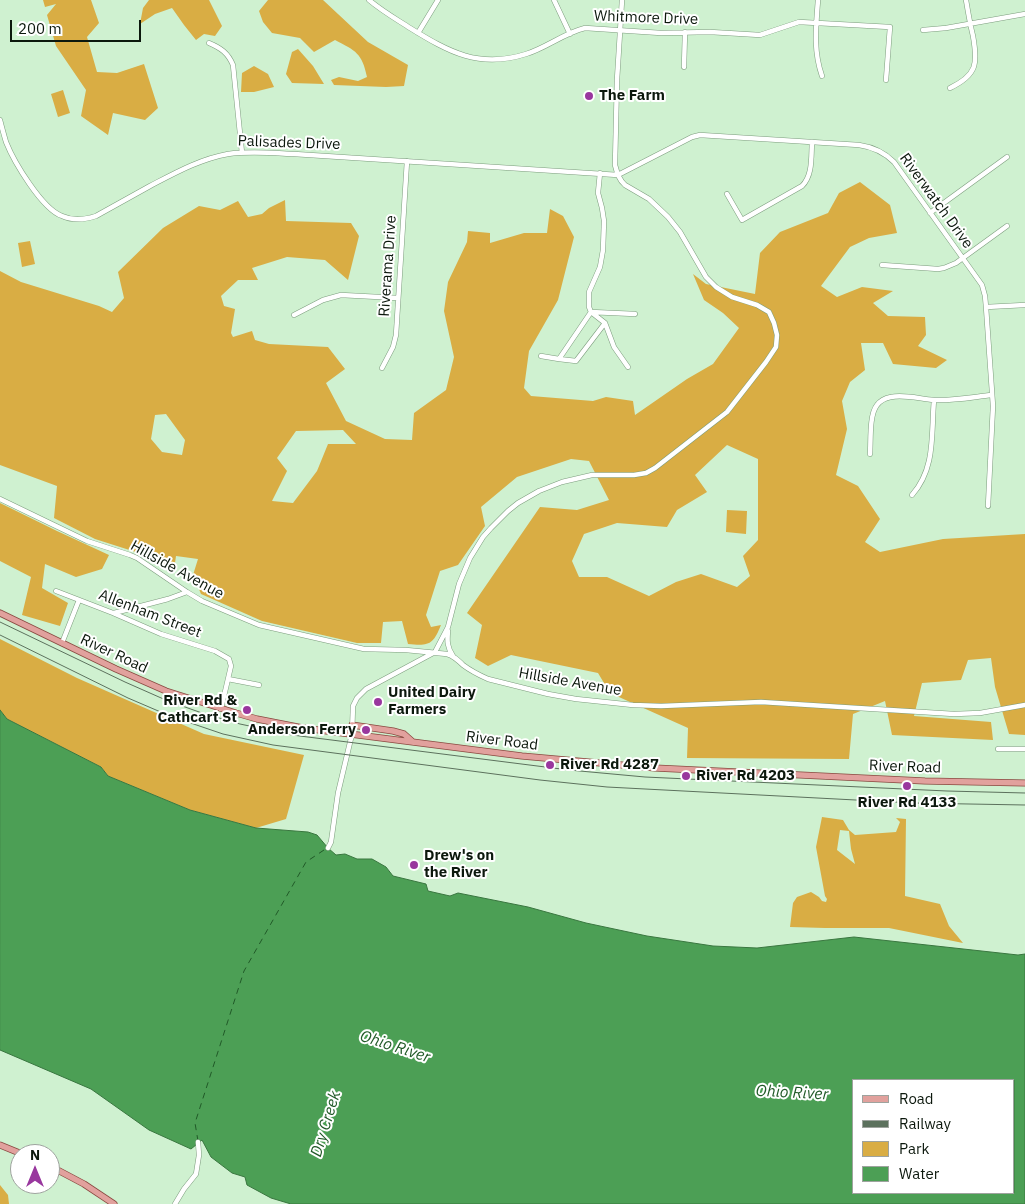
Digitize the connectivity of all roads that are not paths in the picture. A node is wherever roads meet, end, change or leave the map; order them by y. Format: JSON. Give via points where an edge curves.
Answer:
{"nodes":[{"id":1,"x":369,"y":0,"type":"edge"},
{"id":2,"x":438,"y":0,"type":"edge"},
{"id":3,"x":554,"y":0,"type":"edge"},
{"id":4,"x":622,"y":0,"type":"edge"},
{"id":5,"x":818,"y":0,"type":"edge"},
{"id":6,"x":966,"y":0,"type":"edge"},
{"id":7,"x":1025,"y":14,"type":"edge"},
{"id":8,"x":816,"y":23,"type":"junction"},
{"id":9,"x":970,"y":24,"type":"junction"},
{"id":10,"x":620,"y":30,"type":"junction"},
{"id":11,"x":923,"y":30,"type":"dead end"},
{"id":12,"x":685,"y":32,"type":"junction"},
{"id":13,"x":418,"y":33,"type":"junction"},
{"id":14,"x":570,"y":34,"type":"junction"},
{"id":15,"x":209,"y":43,"type":"dead end"},
{"id":16,"x":684,"y":67,"type":"dead end"},
{"id":17,"x":822,"y":76,"type":"dead end"},
{"id":18,"x":886,"y":80,"type":"dead end"},
{"id":19,"x":950,"y":88,"type":"dead end"},
{"id":20,"x":0,"y":120,"type":"edge"},
{"id":21,"x":812,"y":142,"type":"junction"},
{"id":22,"x":242,"y":153,"type":"junction"},
{"id":23,"x":1007,"y":157,"type":"dead end"},
{"id":24,"x":407,"y":162,"type":"junction"},
{"id":25,"x":600,"y":173,"type":"junction"},
{"id":26,"x":618,"y":175,"type":"junction"},
{"id":27,"x":727,"y":194,"type":"dead end"},
{"id":28,"x":930,"y":213,"type":"junction"},
{"id":29,"x":1007,"y":226,"type":"dead end"},
{"id":30,"x":963,"y":258,"type":"junction"},
{"id":31,"x":882,"y":265,"type":"dead end"},
{"id":32,"x":398,"y":298,"type":"junction"},
{"id":33,"x":1025,"y":304,"type":"edge"},
{"id":34,"x":986,"y":307,"type":"junction"},
{"id":35,"x":591,"y":312,"type":"junction"},
{"id":36,"x":635,"y":314,"type":"dead end"},
{"id":37,"x":294,"y":315,"type":"dead end"},
{"id":38,"x":605,"y":323,"type":"junction"},
{"id":39,"x":541,"y":356,"type":"dead end"},
{"id":40,"x":558,"y":359,"type":"junction"},
{"id":41,"x":628,"y":367,"type":"dead end"},
{"id":42,"x":382,"y":368,"type":"dead end"},
{"id":43,"x":992,"y":395,"type":"junction"},
{"id":44,"x":934,"y":400,"type":"junction"},
{"id":45,"x":870,"y":454,"type":"dead end"},
{"id":46,"x":912,"y":495,"type":"dead end"},
{"id":47,"x":0,"y":500,"type":"edge"},
{"id":48,"x":988,"y":506,"type":"dead end"},
{"id":49,"x":56,"y":591,"type":"dead end"},
{"id":50,"x":187,"y":592,"type":"junction"},
{"id":51,"x":79,"y":600,"type":"junction"},
{"id":52,"x":0,"y":613,"type":"edge"},
{"id":53,"x":113,"y":613,"type":"junction"},
{"id":54,"x":448,"y":627,"type":"junction"},
{"id":55,"x":62,"y":643,"type":"junction"},
{"id":56,"x":414,"y":650,"type":"junction"},
{"id":57,"x":436,"y":652,"type":"junction"},
{"id":58,"x":453,"y":656,"type":"junction"},
{"id":59,"x":417,"y":662,"type":"junction"},
{"id":60,"x":228,"y":679,"type":"junction"},
{"id":61,"x":259,"y":685,"type":"dead end"},
{"id":62,"x":1025,"y":705,"type":"edge"},
{"id":63,"x":221,"y":709,"type":"junction"},
{"id":64,"x":352,"y":725,"type":"junction"},
{"id":65,"x":352,"y":734,"type":"junction"},
{"id":66,"x":413,"y":742,"type":"junction"},
{"id":67,"x":998,"y":749,"type":"dead end"},
{"id":68,"x":1025,"y":750,"type":"edge"},
{"id":69,"x":1025,"y":783,"type":"edge"},
{"id":70,"x":328,"y":848,"type":"dead end"},
{"id":71,"x":198,"y":1142,"type":"dead end"},
{"id":72,"x":60,"y":1171,"type":"edge"},
{"id":73,"x":114,"y":1204,"type":"edge"},
{"id":74,"x":175,"y":1204,"type":"edge"}],
"edges":[{"from":1,"to":13,"type":"street","name":"Whitmore Drive"},
{"from":2,"to":13,"type":"street"},
{"from":3,"to":14,"type":"street"},
{"from":4,"to":10,"type":"street"},
{"from":5,"to":8,"type":"street"},
{"from":6,"to":9,"type":"street"},
{"from":7,"to":9,"type":"street"},
{"from":8,"to":12,"type":"street","name":"Whitmore Drive","via":[[795,22],[760,35]]},
{"from":8,"to":17,"type":"street","via":[[815,42]]},
{"from":8,"to":18,"type":"street","name":"Whitmore Drive","via":[[890,27]]},
{"from":9,"to":11,"type":"street"},
{"from":9,"to":19,"type":"street","via":[[976,55],[974,67],[966,79]]},
{"from":10,"to":12,"type":"street","name":"Whitmore Drive"},
{"from":10,"to":14,"type":"street","name":"Whitmore Drive","via":[[585,28]]},
{"from":10,"to":26,"type":"street","via":[[615,166]]},
{"from":12,"to":16,"type":"street"},
{"from":13,"to":14,"type":"street","name":"Whitmore Drive","via":[[462,55],[484,59],[518,56]]},
{"from":15,"to":22,"type":"street","via":[[223,50],[233,65]]},
{"from":20,"to":22,"type":"street","name":"Palisades Drive","via":[[11,153],[41,200],[56,214],[74,219],[96,216],[193,164]]},
{"from":21,"to":26,"type":"street","name":"Riverwatch Drive","via":[[700,135]]},
{"from":21,"to":27,"type":"street","via":[[810,173],[802,186],[742,220]]},
{"from":21,"to":28,"type":"street","name":"Riverwatch Drive","via":[[864,146],[885,154]]},
{"from":22,"to":24,"type":"street","name":"Palisades Drive"},
{"from":23,"to":28,"type":"street"},
{"from":24,"to":25,"type":"street","name":"Palisades Drive"},
{"from":24,"to":32,"type":"street","name":"Riverama Drive"},
{"from":25,"to":26,"type":"street","name":"Palisades Drive"},
{"from":25,"to":35,"type":"street","via":[[598,193],[604,221],[603,250],[600,267],[589,292]]},
{"from":26,"to":54,"type":"street","via":[[625,185],[649,198],[668,217],[711,283],[732,297],[769,312],[776,329],[776,347],[727,412],[655,468],[634,475],[592,475],[562,482],[528,496],[508,511],[483,537],[470,558],[459,584]]},
{"from":28,"to":30,"type":"street","name":"Riverwatch Drive"},
{"from":29,"to":30,"type":"street"},
{"from":30,"to":31,"type":"street","via":[[938,269]]},
{"from":30,"to":34,"type":"street","name":"Riverwatch Drive","via":[[982,285]]},
{"from":32,"to":37,"type":"street","via":[[341,295]]},
{"from":32,"to":42,"type":"street","name":"Riverama Drive","via":[[395,341]]},
{"from":33,"to":34,"type":"street"},
{"from":34,"to":43,"type":"street","name":"Riverwatch Drive"},
{"from":35,"to":36,"type":"street"},
{"from":35,"to":38,"type":"street"},
{"from":35,"to":40,"type":"street"},
{"from":38,"to":40,"type":"street","via":[[576,361]]},
{"from":38,"to":41,"type":"street","via":[[614,347]]},
{"from":39,"to":40,"type":"street"},
{"from":43,"to":44,"type":"street"},
{"from":43,"to":48,"type":"street","name":"Riverwatch Drive"},
{"from":44,"to":45,"type":"street","via":[[898,396],[876,405]]},
{"from":44,"to":46,"type":"street","via":[[928,467]]},
{"from":47,"to":50,"type":"street","name":"Hillside Avenue","via":[[87,541],[137,558]]},
{"from":49,"to":51,"type":"street","name":"Allenham Street"},
{"from":50,"to":53,"type":"street"},
{"from":50,"to":56,"type":"street","name":"Hillside Avenue","via":[[259,625],[364,649]]},
{"from":51,"to":53,"type":"street","name":"Allenham Street"},
{"from":51,"to":55,"type":"street"},
{"from":52,"to":55,"type":"main road","name":"River Road"},
{"from":53,"to":60,"type":"street","name":"Allenham Street","via":[[229,659]]},
{"from":54,"to":57,"type":"street"},
{"from":54,"to":58,"type":"street","via":[[448,649]]},
{"from":55,"to":63,"type":"main road","name":"River Road","via":[[140,680]]},
{"from":56,"to":57,"type":"street","name":"Hillside Avenue"},
{"from":56,"to":59,"type":"street"},
{"from":57,"to":58,"type":"street","name":"Hillside Avenue"},
{"from":57,"to":59,"type":"street"},
{"from":58,"to":62,"type":"street","name":"Hillside Avenue","via":[[488,679],[548,694],[632,705],[760,702],[954,714]]},
{"from":59,"to":64,"type":"street","via":[[360,694],[353,706]]},
{"from":60,"to":61,"type":"street"},
{"from":60,"to":63,"type":"street"},
{"from":63,"to":65,"type":"main road","name":"River Road","via":[[311,730]]},
{"from":64,"to":65,"type":"street"},
{"from":64,"to":66,"type":"main road","via":[[394,731]]},
{"from":65,"to":66,"type":"main road","name":"River Road"},
{"from":65,"to":70,"type":"street"},
{"from":66,"to":69,"type":"main road","name":"River Road","via":[[655,768]]},
{"from":67,"to":68,"type":"street"},
{"from":71,"to":74,"type":"street","via":[[200,1155],[196,1174]]},
{"from":72,"to":73,"type":"main road"}]}
